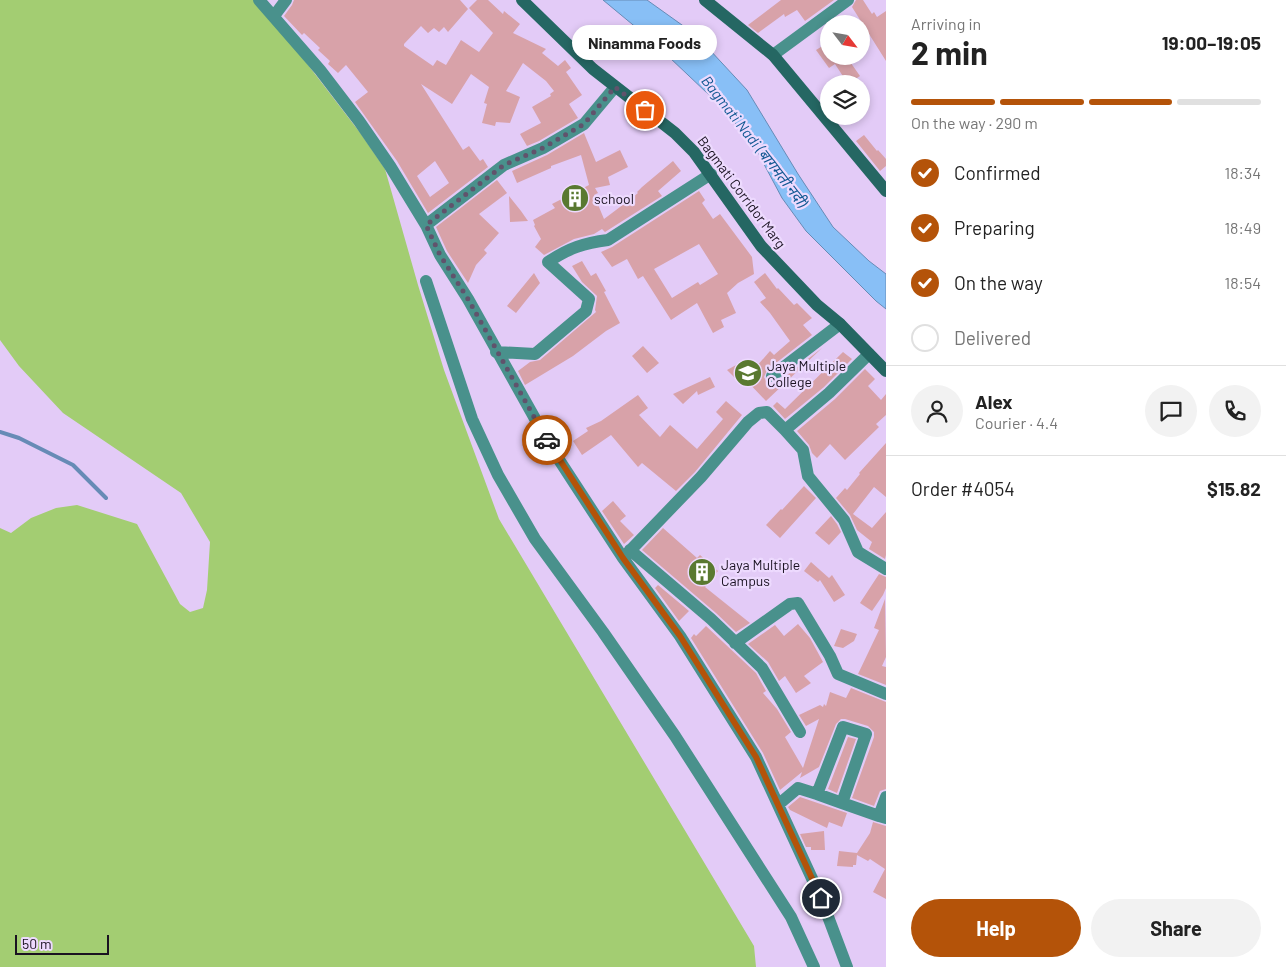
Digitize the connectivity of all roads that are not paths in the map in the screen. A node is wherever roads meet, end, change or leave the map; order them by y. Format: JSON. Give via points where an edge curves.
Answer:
{"nodes":[{"id":1,"x":259,"y":0,"type":"edge"},
{"id":2,"x":286,"y":0,"type":"edge"},
{"id":3,"x":522,"y":0,"type":"edge"},
{"id":4,"x":705,"y":0,"type":"edge"},
{"id":5,"x":848,"y":0,"type":"edge"},
{"id":6,"x":274,"y":16,"type":"junction"},
{"id":7,"x":772,"y":55,"type":"junction"},
{"id":8,"x":615,"y":87,"type":"junction"},
{"id":9,"x":711,"y":174,"type":"junction"},
{"id":10,"x":886,"y":190,"type":"edge"},
{"id":11,"x":426,"y":225,"type":"junction"},
{"id":12,"x":426,"y":280,"type":"dead end"},
{"id":13,"x":840,"y":324,"type":"junction"},
{"id":14,"x":496,"y":352,"type":"junction"},
{"id":15,"x":869,"y":354,"type":"junction"},
{"id":16,"x":886,"y":371,"type":"edge"},
{"id":17,"x":772,"y":376,"type":"dead end"},
{"id":18,"x":785,"y":430,"type":"junction"},
{"id":19,"x":627,"y":554,"type":"junction"},
{"id":20,"x":886,"y":570,"type":"edge"},
{"id":21,"x":735,"y":642,"type":"junction"},
{"id":22,"x":886,"y":694,"type":"edge"},
{"id":23,"x":800,"y":732,"type":"dead end"},
{"id":24,"x":817,"y":794,"type":"junction"},
{"id":25,"x":886,"y":797,"type":"edge"},
{"id":26,"x":842,"y":803,"type":"junction"},
{"id":27,"x":779,"y":804,"type":"junction"},
{"id":28,"x":883,"y":817,"type":"edge"},
{"id":29,"x":814,"y":967,"type":"edge"},
{"id":30,"x":847,"y":967,"type":"edge"}],
"edges":[{"from":1,"to":6,"type":"street"},
{"from":2,"to":6,"type":"street"},
{"from":3,"to":8,"type":"street","name":"Bagmati Corridor Marg"},
{"from":4,"to":7,"type":"street"},
{"from":5,"to":7,"type":"street"},
{"from":6,"to":11,"type":"street","via":[[359,121]]},
{"from":7,"to":10,"type":"street"},
{"from":8,"to":9,"type":"street","name":"Bagmati Corridor Marg","via":[[675,133]]},
{"from":8,"to":11,"type":"street","via":[[584,124],[543,148],[504,165]]},
{"from":9,"to":13,"type":"street","name":"Bagmati Corridor Marg","via":[[761,246],[817,305]]},
{"from":9,"to":14,"type":"street","via":[[608,240],[566,250],[548,262],[589,299],[586,311],[535,354]]},
{"from":11,"to":14,"type":"street"},
{"from":12,"to":29,"type":"street","via":[[472,419],[535,539],[675,736],[792,917]]},
{"from":13,"to":15,"type":"street","name":"Bagmati Corridor Marg"},
{"from":13,"to":17,"type":"street"},
{"from":14,"to":19,"type":"street","via":[[552,449]]},
{"from":15,"to":16,"type":"street","name":"Bagmati Corridor Marg"},
{"from":15,"to":18,"type":"street"},
{"from":18,"to":19,"type":"street","via":[[767,412],[759,413]]},
{"from":18,"to":20,"type":"street","via":[[803,450],[808,476],[844,520],[858,552]]},
{"from":19,"to":21,"type":"street","via":[[712,619]]},
{"from":19,"to":27,"type":"street","via":[[756,757]]},
{"from":21,"to":22,"type":"street","via":[[790,604],[798,602],[838,674]]},
{"from":21,"to":23,"type":"street","via":[[762,668]]},
{"from":24,"to":26,"type":"street"},
{"from":24,"to":26,"type":"street","via":[[843,727],[866,734]]},
{"from":24,"to":27,"type":"street","via":[[798,788]]},
{"from":25,"to":28,"type":"street"},
{"from":26,"to":28,"type":"street"},
{"from":27,"to":30,"type":"street","via":[[821,898]]}]}
